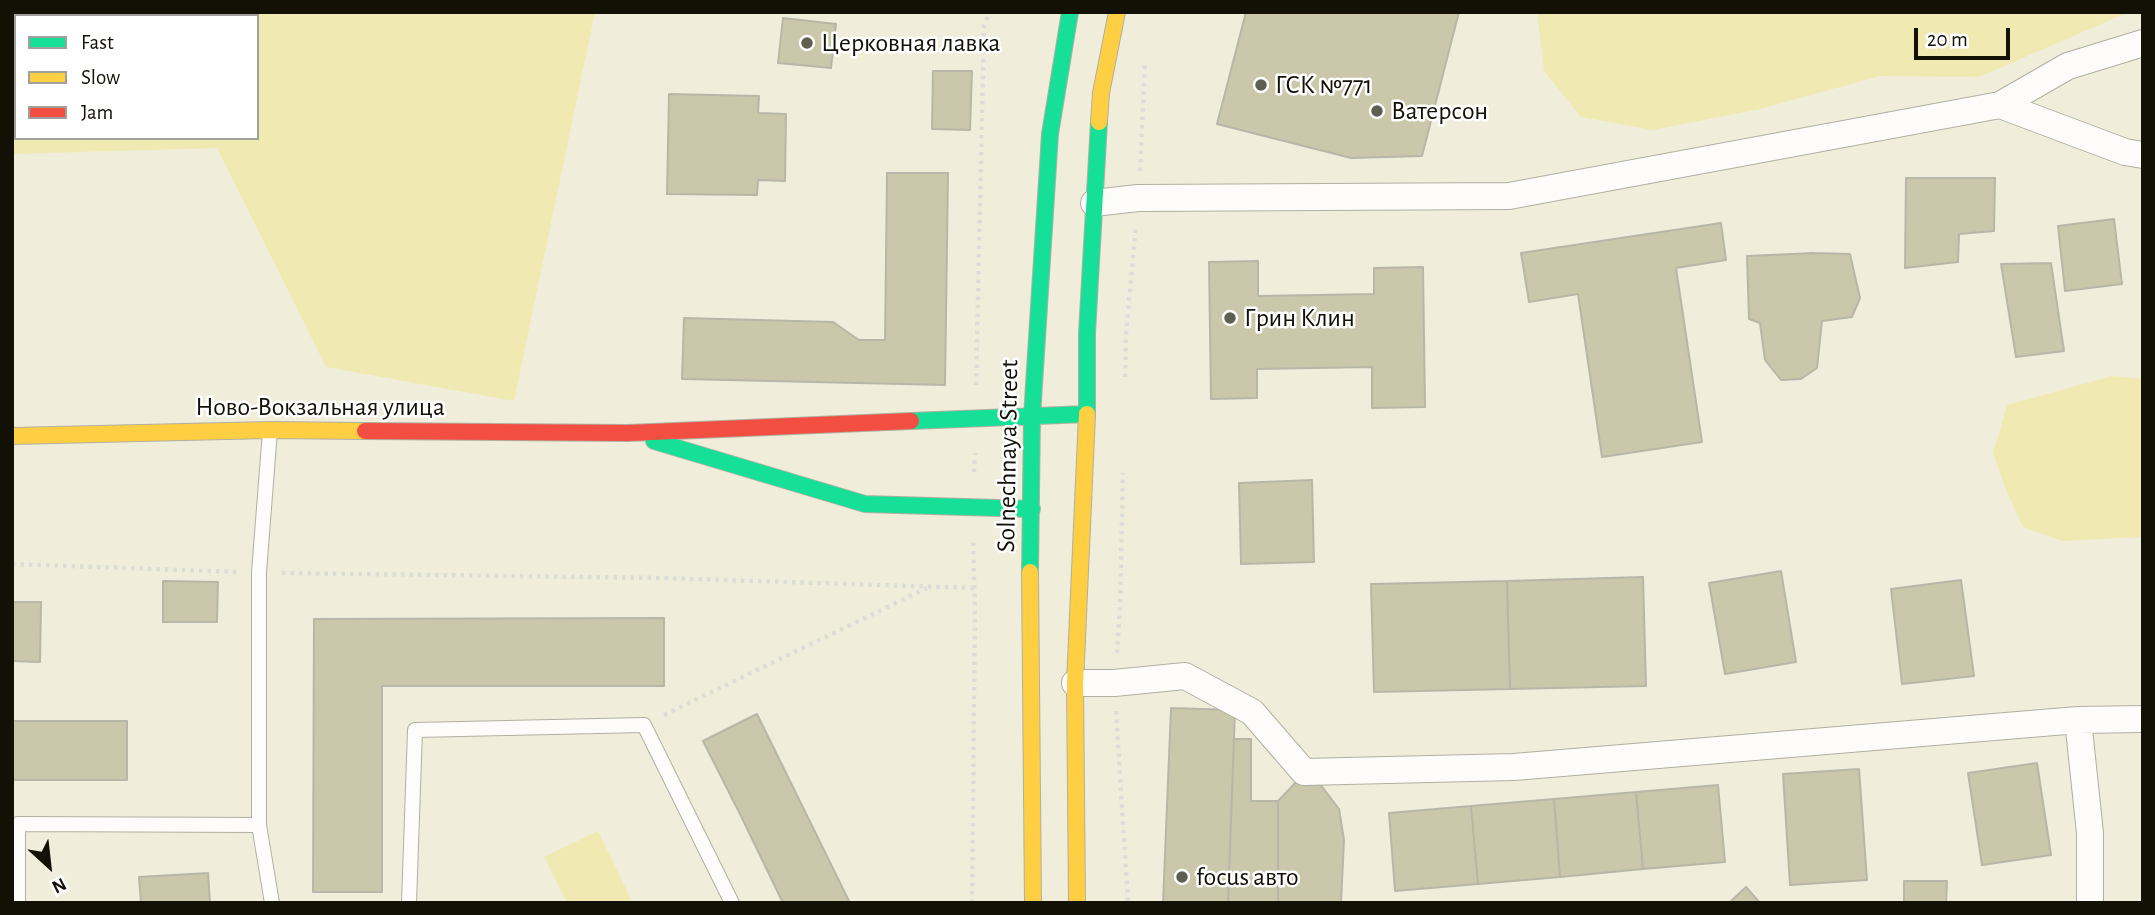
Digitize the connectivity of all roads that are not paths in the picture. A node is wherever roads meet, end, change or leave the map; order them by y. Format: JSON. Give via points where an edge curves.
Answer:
{"nodes":[{"id":1,"x":1070,"y":12,"type":"edge"},
{"id":2,"x":1117,"y":12,"type":"edge"},
{"id":3,"x":2143,"y":43,"type":"edge"},
{"id":4,"x":2000,"y":105,"type":"junction"},
{"id":5,"x":2143,"y":155,"type":"edge"},
{"id":6,"x":1094,"y":203,"type":"junction"},
{"id":7,"x":1087,"y":414,"type":"junction"},
{"id":8,"x":1032,"y":416,"type":"junction"},
{"id":9,"x":270,"y":430,"type":"junction"},
{"id":10,"x":628,"y":433,"type":"junction"},
{"id":11,"x":12,"y":436,"type":"edge"},
{"id":12,"x":1032,"y":509,"type":"junction"},
{"id":13,"x":1075,"y":682,"type":"junction"},
{"id":14,"x":2143,"y":719,"type":"edge"},
{"id":15,"x":2078,"y":720,"type":"junction"},
{"id":16,"x":259,"y":825,"type":"junction"},
{"id":17,"x":18,"y":903,"type":"edge"},
{"id":18,"x":272,"y":903,"type":"edge"},
{"id":19,"x":409,"y":903,"type":"edge"},
{"id":20,"x":732,"y":903,"type":"edge"},
{"id":21,"x":1032,"y":903,"type":"edge"},
{"id":22,"x":1077,"y":903,"type":"edge"},
{"id":23,"x":2091,"y":903,"type":"edge"}],
"edges":[{"from":1,"to":8,"type":"main road","name":"Solnechnaya Street","via":[[1049,134]]},
{"from":2,"to":6,"type":"main road","via":[[1101,93]]},
{"from":3,"to":4,"type":"street","via":[[2068,66]]},
{"from":4,"to":5,"type":"street"},
{"from":4,"to":6,"type":"street","via":[[1509,196],[1138,198]]},
{"from":6,"to":7,"type":"main road"},
{"from":7,"to":8,"type":"main road","name":"Ново-Вокзальная улица"},
{"from":7,"to":13,"type":"main road"},
{"from":8,"to":10,"type":"main road","name":"Ново-Вокзальная улица"},
{"from":8,"to":12,"type":"main road","name":"Solnechnaya Street"},
{"from":9,"to":10,"type":"main road","name":"Ново-Вокзальная улица"},
{"from":9,"to":11,"type":"main road","name":"Ново-Вокзальная улица"},
{"from":9,"to":16,"type":"lane","via":[[259,572]]},
{"from":10,"to":12,"type":"main road","name":"Ново-Вокзальная улица","via":[[865,504]]},
{"from":12,"to":21,"type":"main road","name":"Solnechnaya Street"},
{"from":13,"to":15,"type":"street","via":[[1185,676],[1252,712],[1304,772],[1514,767]]},
{"from":13,"to":22,"type":"main road"},
{"from":14,"to":15,"type":"street"},
{"from":15,"to":23,"type":"street","via":[[2090,833]]},
{"from":16,"to":17,"type":"lane","via":[[18,824]]},
{"from":16,"to":18,"type":"lane"},
{"from":19,"to":20,"type":"lane","via":[[415,730],[644,725]]}]}
